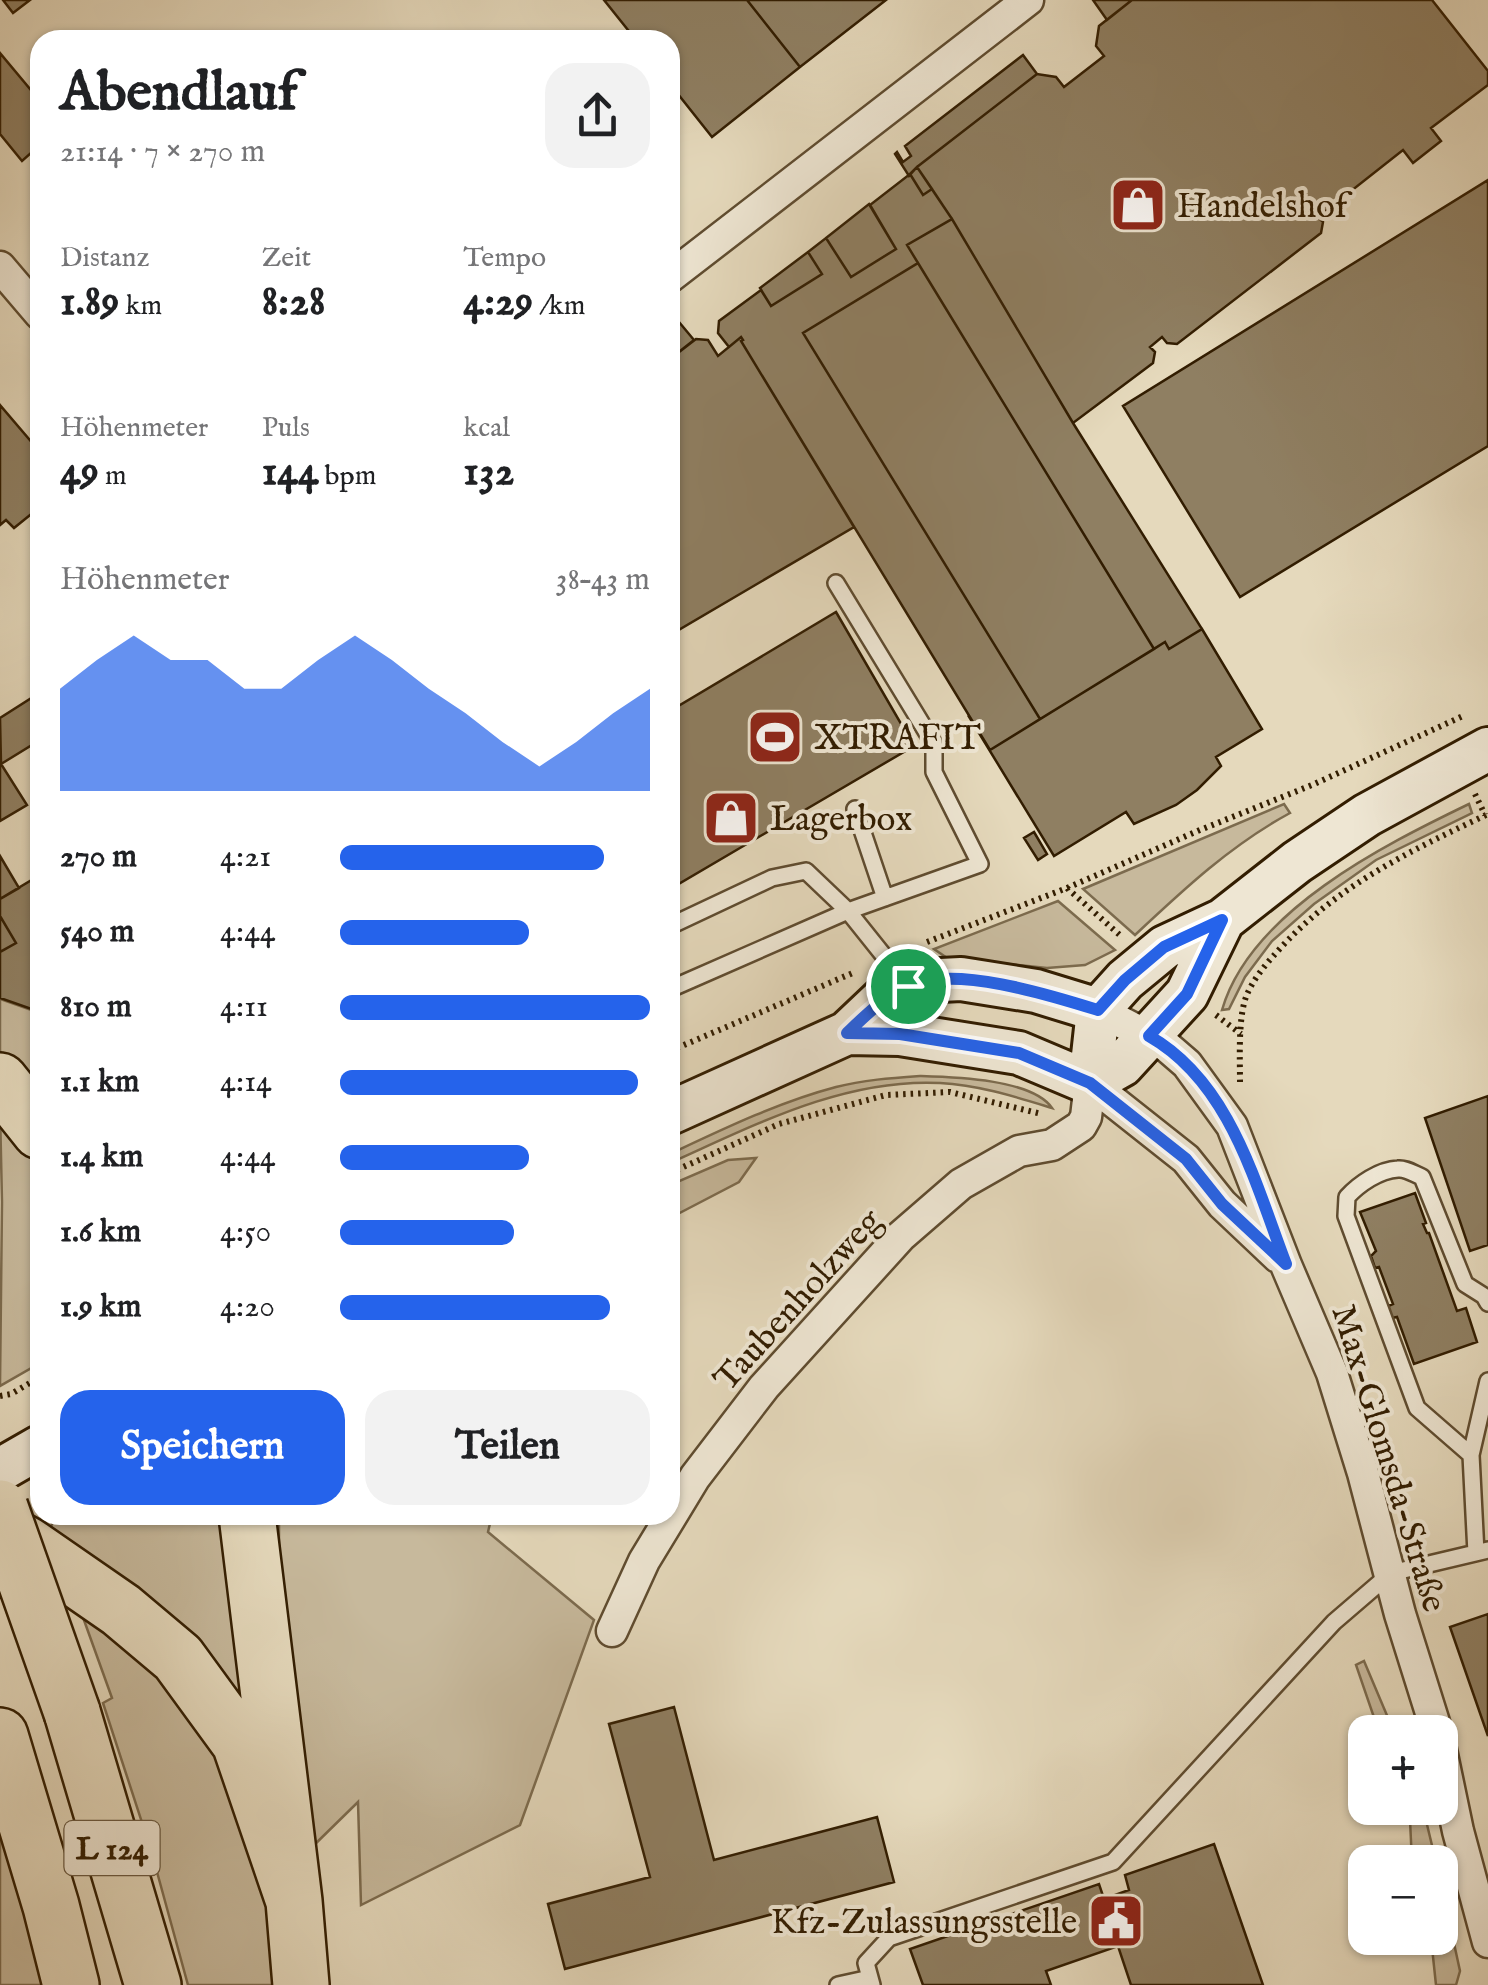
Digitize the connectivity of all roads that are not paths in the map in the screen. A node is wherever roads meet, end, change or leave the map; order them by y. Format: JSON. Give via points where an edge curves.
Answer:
{"nodes":[{"id":1,"x":1028,"y":0,"type":"edge"},
{"id":2,"x":0,"y":266,"type":"edge"},
{"id":3,"x":680,"y":269,"type":"edge"},
{"id":4,"x":30,"y":302,"type":"edge"},
{"id":5,"x":836,"y":583,"type":"dead end"},
{"id":6,"x":1478,"y":732,"type":"edge"},
{"id":7,"x":854,"y":810,"type":"dead end"},
{"id":8,"x":885,"y":898,"type":"junction"},
{"id":9,"x":848,"y":912,"type":"junction"},
{"id":10,"x":1222,"y":920,"type":"junction"},
{"id":11,"x":680,"y":921,"type":"edge"},
{"id":12,"x":897,"y":972,"type":"junction"},
{"id":13,"x":680,"y":985,"type":"edge"},
{"id":14,"x":1098,"y":1010,"type":"junction"},
{"id":15,"x":847,"y":1033,"type":"junction"},
{"id":16,"x":911,"y":1036,"type":"junction"},
{"id":17,"x":1149,"y":1036,"type":"junction"},
{"id":18,"x":0,"y":1081,"type":"edge"},
{"id":19,"x":1090,"y":1083,"type":"junction"},
{"id":20,"x":680,"y":1108,"type":"edge"},
{"id":21,"x":30,"y":1118,"type":"edge"},
{"id":22,"x":1286,"y":1264,"type":"junction"},
{"id":23,"x":1488,"y":1303,"type":"edge"},
{"id":24,"x":1488,"y":1380,"type":"edge"},
{"id":25,"x":30,"y":1453,"type":"edge"},
{"id":26,"x":1471,"y":1455,"type":"junction"},
{"id":27,"x":0,"y":1470,"type":"edge"},
{"id":28,"x":680,"y":1502,"type":"edge"},
{"id":29,"x":0,"y":1508,"type":"edge"},
{"id":30,"x":247,"y":1525,"type":"edge"},
{"id":31,"x":666,"y":1525,"type":"edge"},
{"id":32,"x":0,"y":1530,"type":"edge"},
{"id":33,"x":1482,"y":1551,"type":"edge"},
{"id":34,"x":1391,"y":1573,"type":"junction"},
{"id":35,"x":612,"y":1631,"type":"dead end"},
{"id":36,"x":1431,"y":1715,"type":"edge"},
{"id":37,"x":0,"y":1736,"type":"edge"},
{"id":38,"x":1457,"y":1825,"type":"edge"},
{"id":39,"x":294,"y":1901,"type":"junction"},
{"id":40,"x":1488,"y":1942,"type":"edge"},
{"id":41,"x":871,"y":1982,"type":"edge"},
{"id":42,"x":71,"y":1985,"type":"edge"},
{"id":43,"x":152,"y":1985,"type":"edge"},
{"id":44,"x":300,"y":1985,"type":"edge"},
{"id":45,"x":843,"y":1985,"type":"edge"}],
"edges":[{"from":1,"to":3,"type":"street"},
{"from":2,"to":4,"type":"street"},
{"from":5,"to":8,"type":"lane","via":[[934,744],[934,772],[980,864]]},
{"from":6,"to":10,"type":"street"},
{"from":7,"to":8,"type":"lane"},
{"from":8,"to":9,"type":"lane"},
{"from":9,"to":11,"type":"lane","via":[[806,870],[772,878]]},
{"from":9,"to":12,"type":"lane"},
{"from":9,"to":13,"type":"lane"},
{"from":10,"to":14,"type":"street","via":[[1164,947]]},
{"from":10,"to":17,"type":"street","via":[[1187,994]]},
{"from":12,"to":14,"type":"street","via":[[921,981],[1036,991]]},
{"from":12,"to":15,"type":"street","via":[[884,998]]},
{"from":12,"to":16,"type":"lane"},
{"from":14,"to":17,"type":"street","name":"Max-Glomsda-Straße"},
{"from":14,"to":19,"type":"street"},
{"from":15,"to":16,"type":"street"},
{"from":15,"to":20,"type":"street"},
{"from":16,"to":19,"type":"street","via":[[1019,1053]]},
{"from":17,"to":19,"type":"street","via":[[1122,1064]]},
{"from":17,"to":22,"type":"street","name":"Max-Glomsda-Straße","via":[[1187,1064],[1232,1126]]},
{"from":18,"to":21,"type":"highway"},
{"from":19,"to":22,"type":"street","name":"Max-Glomsda-Straße","via":[[1186,1159]]},
{"from":19,"to":28,"type":"street","name":"Taubenholzweg","via":[[1081,1126],[961,1184],[900,1236],[764,1387]]},
{"from":22,"to":34,"type":"street","name":"Max-Glomsda-Straße","via":[[1332,1373]]},
{"from":23,"to":26,"type":"lane","via":[[1465,1284],[1422,1178],[1402,1168],[1384,1172],[1346,1197],[1346,1216],[1417,1408]]},
{"from":24,"to":26,"type":"lane"},
{"from":25,"to":27,"type":"street"},
{"from":26,"to":33,"type":"lane"},
{"from":29,"to":43,"type":"highway","number":"L 124","bridge":true,"via":[[72,1712]]},
{"from":30,"to":39,"type":"highway"},
{"from":31,"to":35,"type":"street","name":"Taubenholzweg"},
{"from":32,"to":39,"type":"highway","via":[[121,1610],[178,1658],[240,1743]]},
{"from":33,"to":34,"type":"lane"},
{"from":34,"to":36,"type":"street","name":"Max-Glomsda-Straße"},
{"from":34,"to":41,"type":"lane","via":[[1334,1622],[1113,1862],[889,1938],[866,1963]]},
{"from":37,"to":42,"type":"highway","number":"L 124"},
{"from":38,"to":40,"type":"street"},
{"from":39,"to":44,"type":"highway"},
{"from":41,"to":45,"type":"lane"}]}
